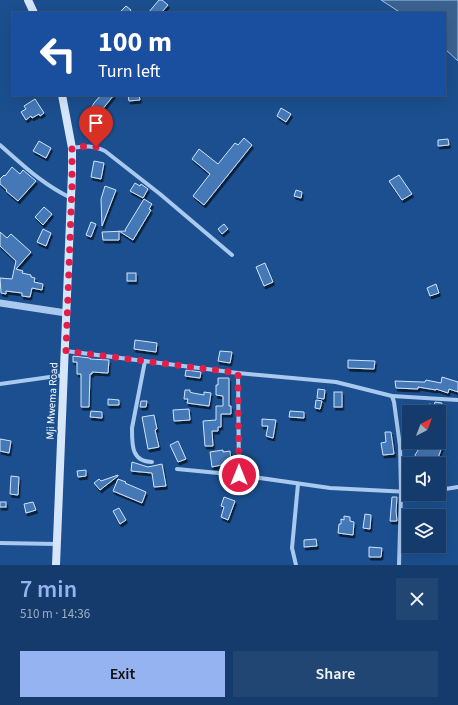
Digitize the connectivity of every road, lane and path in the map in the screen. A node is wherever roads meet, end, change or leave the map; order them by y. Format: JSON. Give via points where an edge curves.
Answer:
{"nodes":[{"id":1,"x":28,"y":0,"type":"edge"},
{"id":2,"x":34,"y":12,"type":"edge"},
{"id":3,"x":62,"y":96,"type":"edge"},
{"id":4,"x":0,"y":145,"type":"edge"},
{"id":5,"x":72,"y":148,"type":"junction"},
{"id":6,"x":72,"y":198,"type":"junction"},
{"id":7,"x":232,"y":255,"type":"dead end"},
{"id":8,"x":0,"y":303,"type":"edge"},
{"id":9,"x":66,"y":313,"type":"junction"},
{"id":10,"x":66,"y":351,"type":"junction"},
{"id":11,"x":145,"y":361,"type":"junction"},
{"id":12,"x":238,"y":373,"type":"junction"},
{"id":13,"x":64,"y":375,"type":"junction"},
{"id":14,"x":0,"y":384,"type":"edge"},
{"id":15,"x":392,"y":396,"type":"junction"},
{"id":16,"x":458,"y":400,"type":"edge"},
{"id":17,"x":152,"y":462,"type":"dead end"},
{"id":18,"x":177,"y":469,"type":"dead end"},
{"id":19,"x":239,"y":475,"type":"junction"},
{"id":20,"x":298,"y":484,"type":"junction"},
{"id":21,"x":458,"y":488,"type":"edge"},
{"id":22,"x":446,"y":489,"type":"edge"},
{"id":23,"x":401,"y":493,"type":"junction"},
{"id":24,"x":0,"y":543,"type":"edge"},
{"id":25,"x":57,"y":544,"type":"junction"},
{"id":26,"x":56,"y":565,"type":"edge"},
{"id":27,"x":296,"y":565,"type":"edge"},
{"id":28,"x":399,"y":565,"type":"edge"}],
"edges":[{"from":1,"to":2,"type":"main road"},
{"from":3,"to":5,"type":"main road","name":"Mji Mwema Road"},
{"from":4,"to":6,"type":"street","via":[[48,186]]},
{"from":5,"to":6,"type":"main road","name":"Mji Mwema Road"},
{"from":5,"to":7,"type":"street","via":[[92,146],[105,151]]},
{"from":6,"to":9,"type":"main road","name":"Mji Mwema Road"},
{"from":8,"to":9,"type":"street"},
{"from":9,"to":10,"type":"main road","name":"Mji Mwema Road"},
{"from":10,"to":11,"type":"street"},
{"from":10,"to":13,"type":"main road","name":"Mji Mwema Road"},
{"from":11,"to":12,"type":"street"},
{"from":11,"to":17,"type":"street","via":[[132,437],[137,457],[142,461]]},
{"from":12,"to":15,"type":"street","via":[[336,382]]},
{"from":12,"to":19,"type":"street"},
{"from":13,"to":14,"type":"street"},
{"from":13,"to":25,"type":"main road","name":"Mji Mwema Road"},
{"from":15,"to":16,"type":"street"},
{"from":15,"to":23,"type":"street","via":[[400,446]]},
{"from":18,"to":19,"type":"street"},
{"from":19,"to":20,"type":"street"},
{"from":20,"to":23,"type":"street"},
{"from":20,"to":27,"type":"street","via":[[292,548]]},
{"from":21,"to":22,"type":"street"},
{"from":23,"to":28,"type":"street"},
{"from":24,"to":25,"type":"street"},
{"from":25,"to":26,"type":"main road","name":"Mji Mwema Road"}]}
